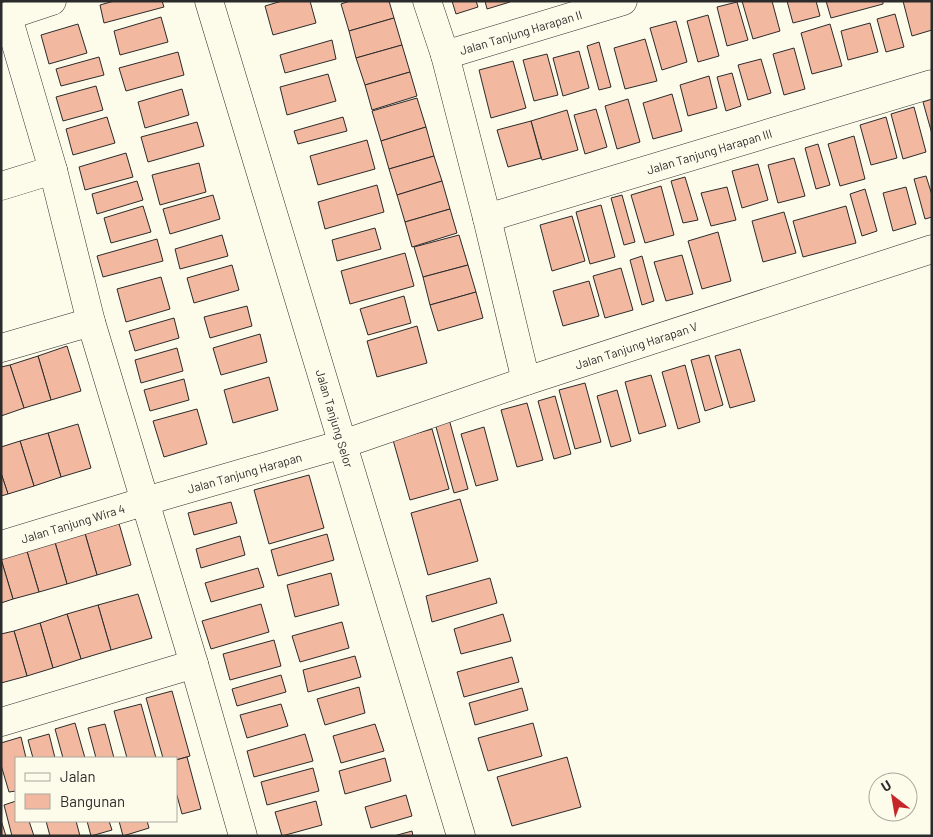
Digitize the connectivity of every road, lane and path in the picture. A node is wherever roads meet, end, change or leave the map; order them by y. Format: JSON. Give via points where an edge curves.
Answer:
{"nodes":[{"id":1,"x":52,"y":1,"type":"edge"},
{"id":2,"x":209,"y":1,"type":"edge"},
{"id":3,"x":427,"y":1,"type":"edge"},
{"id":4,"x":623,"y":1,"type":"edge"},
{"id":5,"x":5,"y":18,"type":"edge"},
{"id":6,"x":445,"y":55,"type":"junction"},
{"id":7,"x":932,"y":84,"type":"edge"},
{"id":8,"x":54,"y":170,"type":"junction"},
{"id":9,"x":1,"y":186,"type":"edge"},
{"id":10,"x":487,"y":218,"type":"junction"},
{"id":11,"x":932,"y":249,"type":"edge"},
{"id":12,"x":91,"y":322,"type":"junction"},
{"id":13,"x":1,"y":348,"type":"edge"},
{"id":14,"x":526,"y":381,"type":"junction"},
{"id":15,"x":343,"y":444,"type":"junction"},
{"id":16,"x":146,"y":501,"type":"junction"},
{"id":17,"x":1,"y":545,"type":"edge"},
{"id":18,"x":194,"y":664,"type":"junction"},
{"id":19,"x":1,"y":722,"type":"edge"},
{"id":20,"x":241,"y":835,"type":"edge"},
{"id":21,"x":462,"y":836,"type":"edge"}],
"edges":[{"from":1,"to":5,"type":"street"},
{"from":2,"to":15,"type":"street","name":"Jalan Tanjung Selor"},
{"from":3,"to":6,"type":"street"},
{"from":4,"to":6,"type":"street","name":"Jalan Tanjung Harapan II"},
{"from":5,"to":8,"type":"street"},
{"from":6,"to":10,"type":"street"},
{"from":7,"to":10,"type":"street","name":"Jalan Tanjung Harapan III"},
{"from":8,"to":9,"type":"street"},
{"from":8,"to":12,"type":"street"},
{"from":10,"to":14,"type":"street"},
{"from":11,"to":14,"type":"street","name":"Jalan Tanjung Harapan V"},
{"from":12,"to":13,"type":"street"},
{"from":12,"to":16,"type":"street"},
{"from":14,"to":15,"type":"street","name":"Jalan Tanjung Harapan V"},
{"from":15,"to":16,"type":"street","name":"Jalan Tanjung Harapan"},
{"from":15,"to":21,"type":"street","name":"Jalan Tanjung Selor"},
{"from":16,"to":17,"type":"street","name":"Jalan Tanjung Wira 4"},
{"from":16,"to":18,"type":"street"},
{"from":18,"to":19,"type":"street"},
{"from":18,"to":20,"type":"street"}]}
